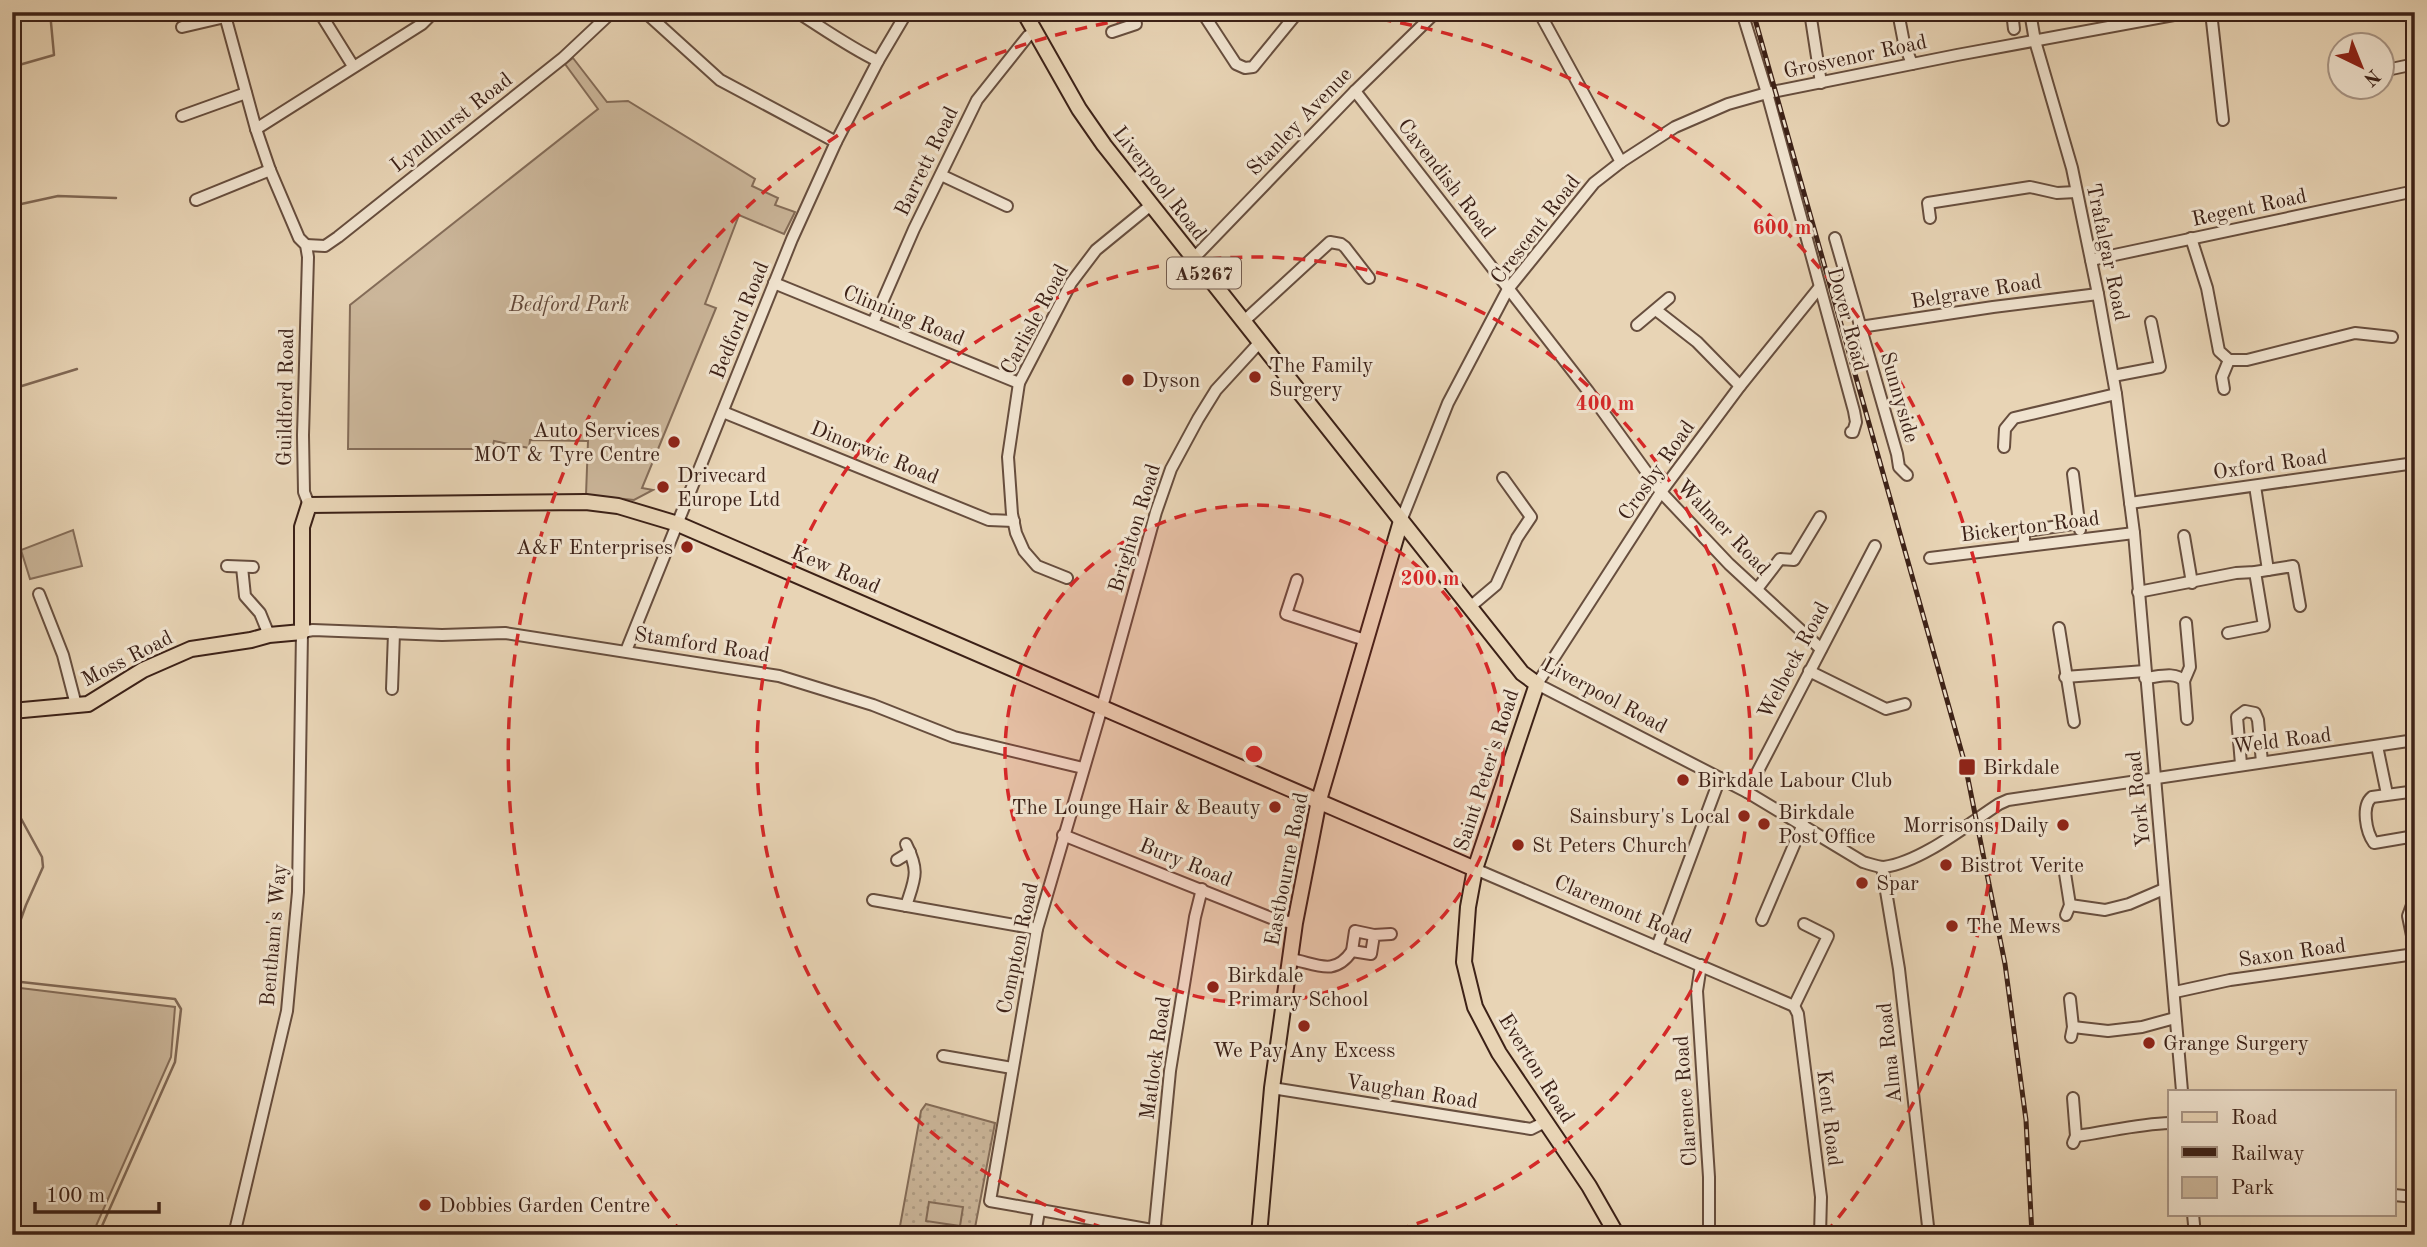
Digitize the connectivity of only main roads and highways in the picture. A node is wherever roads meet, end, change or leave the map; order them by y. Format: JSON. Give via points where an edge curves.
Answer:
{"nodes":[{"id":1,"x":1024,"y":12,"type":"edge"},
{"id":2,"x":309,"y":505,"type":"joint"},
{"id":3,"x":1401,"y":521,"type":"junction"},
{"id":4,"x":302,"y":632,"type":"joint"},
{"id":5,"x":1536,"y":684,"type":"joint"},
{"id":6,"x":12,"y":711,"type":"edge"},
{"id":7,"x":1319,"y":800,"type":"junction"},
{"id":8,"x":1475,"y":869,"type":"junction"},
{"id":9,"x":1259,"y":1235,"type":"edge"},
{"id":10,"x":1617,"y":1235,"type":"edge"}],
"edges":[{"from":1,"to":3,"type":"main road","name":"Liverpool Road","number":"A5267","via":[[1098,138]]},
{"from":2,"to":4,"type":"main road","name":"Guildford Road","via":[[302,527]]},
{"from":2,"to":7,"type":"main road","name":"Kew Road","via":[[586,502],[618,506],[678,524]]},
{"from":3,"to":5,"type":"main road","name":"Liverpool Road","via":[[1522,673]]},
{"from":3,"to":7,"type":"main road","name":"Eastbourne Road"},
{"from":4,"to":6,"type":"main road","name":"Moss Road","via":[[191,649],[143,670],[88,704]]},
{"from":5,"to":8,"type":"main road","name":"Saint Peter's Road"},
{"from":7,"to":8,"type":"main road","name":"Claremont Road"},
{"from":7,"to":9,"type":"main road","name":"Eastbourne Road","via":[[1295,923],[1272,1087]]},
{"from":8,"to":10,"type":"main road","name":"Everton Road","via":[[1464,962],[1475,1007],[1499,1054]]}]}
